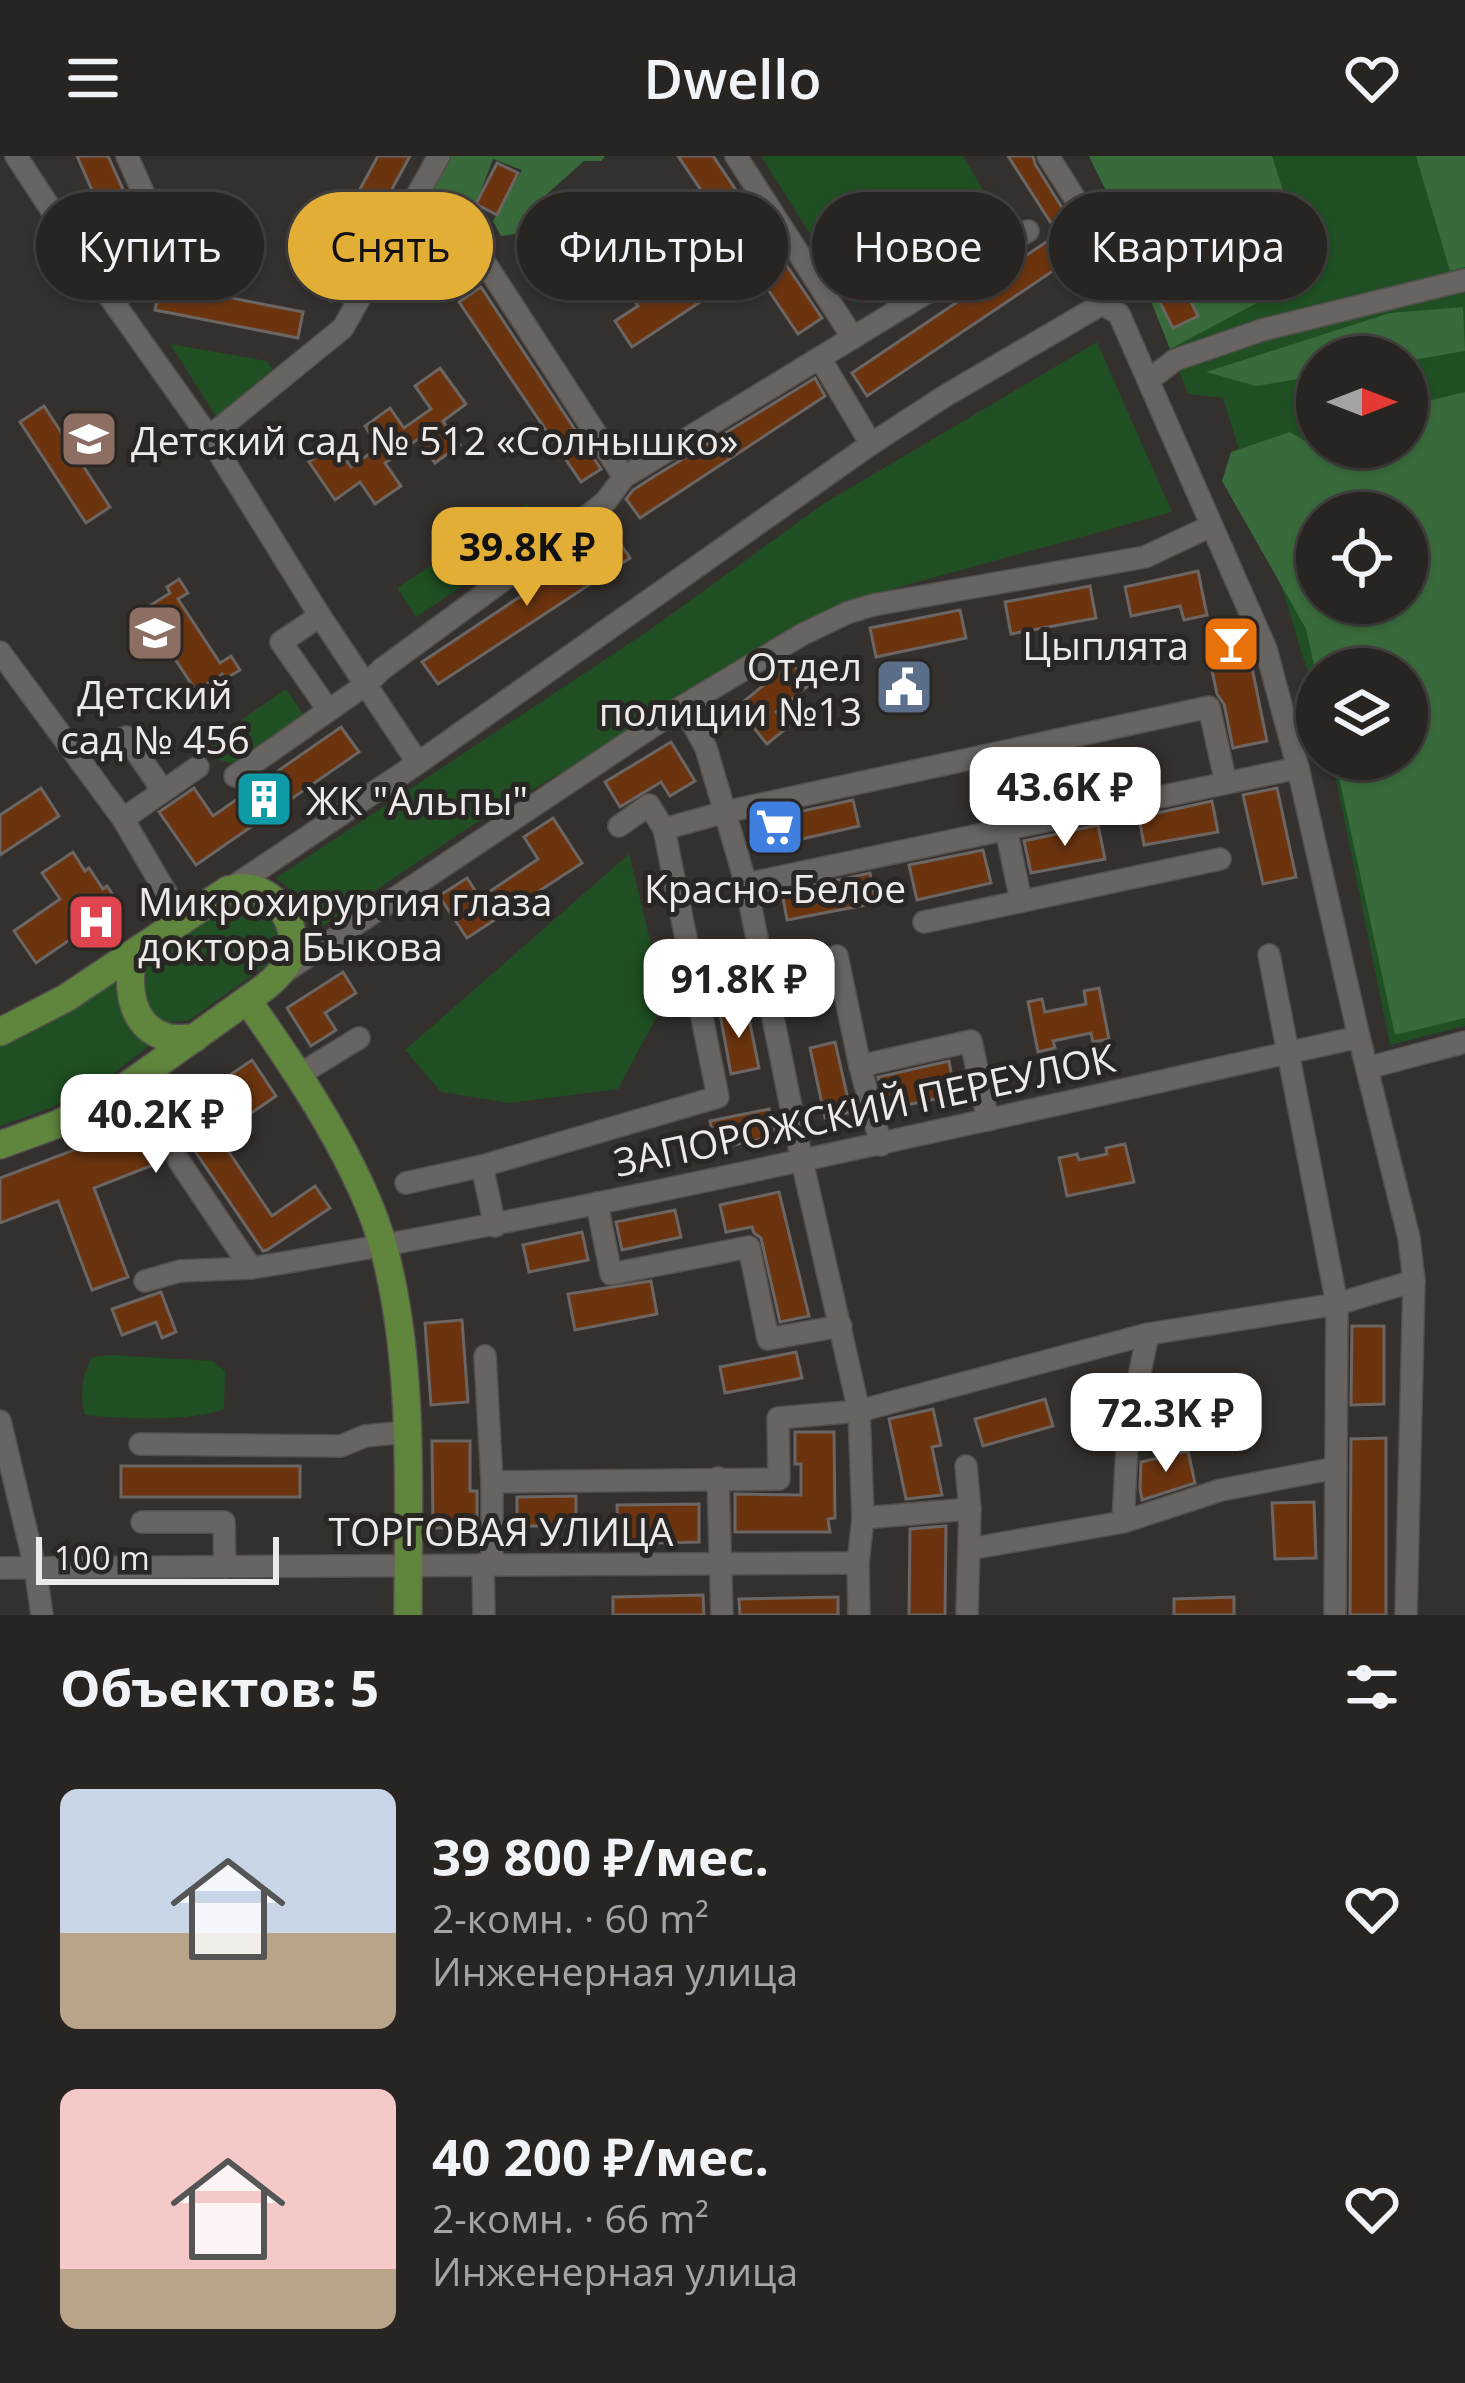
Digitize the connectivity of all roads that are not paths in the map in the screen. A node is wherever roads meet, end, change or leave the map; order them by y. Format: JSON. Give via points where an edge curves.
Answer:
{"nodes":[{"id":1,"x":16,"y":156,"type":"edge"},
{"id":2,"x":127,"y":156,"type":"edge"},
{"id":3,"x":439,"y":156,"type":"edge"},
{"id":4,"x":736,"y":156,"type":"edge"},
{"id":5,"x":1048,"y":156,"type":"edge"},
{"id":6,"x":143,"y":192,"type":"edge"},
{"id":7,"x":419,"y":192,"type":"edge"},
{"id":8,"x":1028,"y":230,"type":"dead end"},
{"id":9,"x":493,"y":275,"type":"edge"},
{"id":10,"x":1465,"y":280,"type":"edge"},
{"id":11,"x":358,"y":300,"type":"edge"},
{"id":12,"x":1102,"y":304,"type":"junction"},
{"id":13,"x":853,"y":338,"type":"junction"},
{"id":14,"x":820,"y":358,"type":"junction"},
{"id":15,"x":1150,"y":380,"type":"junction"},
{"id":16,"x":209,"y":436,"type":"junction"},
{"id":17,"x":871,"y":444,"type":"junction"},
{"id":18,"x":624,"y":477,"type":"junction"},
{"id":19,"x":1211,"y":526,"type":"junction"},
{"id":20,"x":320,"y":616,"type":"junction"},
{"id":21,"x":0,"y":652,"type":"edge"},
{"id":22,"x":368,"y":683,"type":"junction"},
{"id":23,"x":322,"y":701,"type":"dead end"},
{"id":24,"x":682,"y":706,"type":"junction"},
{"id":25,"x":126,"y":737,"type":"dead end"},
{"id":26,"x":1296,"y":761,"type":"edge"},
{"id":27,"x":418,"y":763,"type":"junction"},
{"id":28,"x":198,"y":767,"type":"dead end"},
{"id":29,"x":1296,"y":768,"type":"edge"},
{"id":30,"x":235,"y":776,"type":"dead end"},
{"id":31,"x":1301,"y":780,"type":"edge"},
{"id":32,"x":1226,"y":783,"type":"junction"},
{"id":33,"x":163,"y":791,"type":"junction"},
{"id":34,"x":724,"y":812,"type":"junction"},
{"id":35,"x":123,"y":819,"type":"junction"},
{"id":36,"x":620,"y":826,"type":"dead end"},
{"id":37,"x":664,"y":829,"type":"junction"},
{"id":38,"x":1006,"y":829,"type":"junction"},
{"id":39,"x":1220,"y":859,"type":"dead end"},
{"id":40,"x":746,"y":884,"type":"junction"},
{"id":41,"x":228,"y":890,"type":"junction"},
{"id":42,"x":1021,"y":901,"type":"junction"},
{"id":43,"x":184,"y":917,"type":"junction"},
{"id":44,"x":924,"y":922,"type":"dead end"},
{"id":45,"x":133,"y":954,"type":"junction"},
{"id":46,"x":1269,"y":955,"type":"dead end"},
{"id":47,"x":837,"y":956,"type":"dead end"},
{"id":48,"x":279,"y":976,"type":"junction"},
{"id":49,"x":247,"y":1000,"type":"junction"},
{"id":50,"x":0,"y":1031,"type":"edge"},
{"id":51,"x":1465,"y":1032,"type":"edge"},
{"id":52,"x":1359,"y":1037,"type":"junction"},
{"id":53,"x":195,"y":1038,"type":"junction"},
{"id":54,"x":359,"y":1038,"type":"dead end"},
{"id":55,"x":1465,"y":1042,"type":"edge"},
{"id":56,"x":1433,"y":1050,"type":"junction"},
{"id":57,"x":1289,"y":1052,"type":"junction"},
{"id":58,"x":860,"y":1066,"type":"junction"},
{"id":59,"x":1367,"y":1068,"type":"junction"},
{"id":60,"x":297,"y":1076,"type":"junction"},
{"id":61,"x":988,"y":1120,"type":"junction"},
{"id":62,"x":881,"y":1144,"type":"junction"},
{"id":63,"x":0,"y":1145,"type":"edge"},
{"id":64,"x":179,"y":1160,"type":"dead end"},
{"id":65,"x":802,"y":1161,"type":"junction"},
{"id":66,"x":482,"y":1166,"type":"junction"},
{"id":67,"x":406,"y":1183,"type":"dead end"},
{"id":68,"x":596,"y":1203,"type":"junction"},
{"id":69,"x":495,"y":1226,"type":"junction"},
{"id":70,"x":383,"y":1247,"type":"junction"},
{"id":71,"x":251,"y":1268,"type":"junction"},
{"id":72,"x":145,"y":1281,"type":"dead end"},
{"id":73,"x":1414,"y":1281,"type":"junction"},
{"id":74,"x":1337,"y":1304,"type":"junction"},
{"id":75,"x":841,"y":1326,"type":"junction"},
{"id":76,"x":1148,"y":1334,"type":"junction"},
{"id":77,"x":485,"y":1356,"type":"dead end"},
{"id":78,"x":859,"y":1411,"type":"junction"},
{"id":79,"x":0,"y":1421,"type":"edge"},
{"id":80,"x":406,"y":1432,"type":"junction"},
{"id":81,"x":140,"y":1444,"type":"dead end"},
{"id":82,"x":966,"y":1466,"type":"dead end"},
{"id":83,"x":1336,"y":1468,"type":"junction"},
{"id":84,"x":718,"y":1478,"type":"junction"},
{"id":85,"x":492,"y":1481,"type":"junction"},
{"id":86,"x":970,"y":1509,"type":"junction"},
{"id":87,"x":862,"y":1518,"type":"junction"},
{"id":88,"x":142,"y":1522,"type":"dead end"},
{"id":89,"x":1123,"y":1522,"type":"junction"},
{"id":90,"x":969,"y":1549,"type":"junction"},
{"id":91,"x":858,"y":1563,"type":"junction"},
{"id":92,"x":488,"y":1564,"type":"junction"},
{"id":93,"x":720,"y":1564,"type":"junction"},
{"id":94,"x":225,"y":1567,"type":"junction"},
{"id":95,"x":408,"y":1567,"type":"junction"},
{"id":96,"x":0,"y":1568,"type":"edge"},
{"id":97,"x":35,"y":1568,"type":"junction"},
{"id":98,"x":1412,"y":1610,"type":"edge"},
{"id":99,"x":42,"y":1615,"type":"edge"},
{"id":100,"x":407,"y":1615,"type":"edge"},
{"id":101,"x":484,"y":1615,"type":"edge"},
{"id":102,"x":722,"y":1615,"type":"edge"},
{"id":103,"x":859,"y":1615,"type":"edge"},
{"id":104,"x":967,"y":1615,"type":"edge"},
{"id":105,"x":1335,"y":1615,"type":"edge"}],
"edges":[{"from":1,"to":16,"type":"street"},
{"from":2,"to":6,"type":"street"},
{"from":3,"to":7,"type":"street"},
{"from":4,"to":13,"type":"street"},
{"from":5,"to":12,"type":"street","via":[[1100,238],[1109,276]]},
{"from":8,"to":13,"type":"street"},
{"from":9,"to":18,"type":"street"},
{"from":10,"to":15,"type":"street","via":[[1262,329],[1175,360]]},
{"from":11,"to":16,"type":"street","via":[[343,328]]},
{"from":12,"to":15,"type":"street","via":[[1119,314]]},
{"from":12,"to":17,"type":"street"},
{"from":13,"to":14,"type":"street"},
{"from":14,"to":17,"type":"street"},
{"from":14,"to":18,"type":"street"},
{"from":15,"to":19,"type":"street"},
{"from":16,"to":20,"type":"street"},
{"from":17,"to":27,"type":"street"},
{"from":18,"to":22,"type":"street","via":[[606,501]]},
{"from":19,"to":24,"type":"street","via":[[1145,557],[847,613]]},
{"from":19,"to":26,"type":"street","via":[[1266,649]]},
{"from":20,"to":22,"type":"street"},
{"from":20,"to":23,"type":"street","via":[[281,642]]},
{"from":21,"to":35,"type":"street"},
{"from":22,"to":27,"type":"street"},
{"from":22,"to":30,"type":"street"},
{"from":24,"to":34,"type":"street","via":[[706,748]]},
{"from":24,"to":48,"type":"street"},
{"from":25,"to":33,"type":"street"},
{"from":27,"to":41,"type":"street"},
{"from":28,"to":33,"type":"street"},
{"from":29,"to":32,"type":"street"},
{"from":31,"to":52,"type":"street"},
{"from":32,"to":34,"type":"street","via":[[1209,707]]},
{"from":32,"to":38,"type":"street"},
{"from":33,"to":35,"type":"street"},
{"from":34,"to":37,"type":"street"},
{"from":34,"to":40,"type":"street"},
{"from":35,"to":43,"type":"street"},
{"from":36,"to":37,"type":"street","via":[[649,805]]},
{"from":37,"to":66,"type":"street","via":[[718,1097]]},
{"from":38,"to":40,"type":"street"},
{"from":38,"to":42,"type":"street"},
{"from":39,"to":42,"type":"street"},
{"from":40,"to":65,"type":"street"},
{"from":41,"to":43,"type":"main road"},
{"from":41,"to":48,"type":"main road","via":[[260,890],[285,912],[293,941]]},
{"from":42,"to":44,"type":"street"},
{"from":43,"to":45,"type":"main road"},
{"from":45,"to":50,"type":"main road"},
{"from":45,"to":53,"type":"main road","via":[[128,980],[138,1014],[169,1039]]},
{"from":46,"to":57,"type":"street"},
{"from":47,"to":58,"type":"street"},
{"from":48,"to":49,"type":"main road"},
{"from":49,"to":53,"type":"main road"},
{"from":49,"to":60,"type":"main road"},
{"from":51,"to":56,"type":"street","via":[[1443,1037]]},
{"from":52,"to":57,"type":"street","name":"ЗАПОРОЖСКИЙ ПЕРЕУЛОК"},
{"from":52,"to":59,"type":"street"},
{"from":53,"to":63,"type":"main road","via":[[118,1092]]},
{"from":54,"to":60,"type":"street"},
{"from":55,"to":56,"type":"street"},
{"from":56,"to":59,"type":"street"},
{"from":57,"to":61,"type":"street","name":"ЗАПОРОЖСКИЙ ПЕРЕУЛОК"},
{"from":57,"to":74,"type":"street"},
{"from":58,"to":61,"type":"street","via":[[971,1041]]},
{"from":58,"to":62,"type":"street"},
{"from":59,"to":73,"type":"street"},
{"from":60,"to":70,"type":"main road","via":[[362,1188]]},
{"from":61,"to":62,"type":"street","name":"ЗАПОРОЖСКИЙ ПЕРЕУЛОК"},
{"from":62,"to":65,"type":"street","name":"ЗАПОРОЖСКИЙ ПЕРЕУЛОК"},
{"from":64,"to":71,"type":"street"},
{"from":65,"to":68,"type":"street","name":"ЗАПОРОЖСКИЙ ПЕРЕУЛОК"},
{"from":65,"to":75,"type":"street"},
{"from":66,"to":67,"type":"street"},
{"from":66,"to":69,"type":"street"},
{"from":68,"to":69,"type":"street","name":"ЗАПОРОЖСКИЙ ПЕРЕУЛОК"},
{"from":68,"to":75,"type":"street","via":[[610,1274],[749,1247],[769,1339]]},
{"from":69,"to":70,"type":"street","name":"ЗАПОРОЖСКИЙ ПЕРЕУЛОК"},
{"from":70,"to":71,"type":"street","name":"ЗАПОРОЖСКИЙ ПЕРЕУЛОК"},
{"from":70,"to":80,"type":"main road","via":[[400,1333]]},
{"from":71,"to":72,"type":"street","name":"ЗАПОРОЖСКИЙ ПЕРЕУЛОК"},
{"from":73,"to":74,"type":"street"},
{"from":73,"to":98,"type":"street"},
{"from":74,"to":76,"type":"street"},
{"from":74,"to":83,"type":"street"},
{"from":75,"to":78,"type":"street"},
{"from":76,"to":78,"type":"street"},
{"from":76,"to":89,"type":"street","via":[[1128,1428]]},
{"from":77,"to":85,"type":"street"},
{"from":78,"to":84,"type":"street","via":[[778,1418],[779,1479]]},
{"from":78,"to":87,"type":"street"},
{"from":79,"to":97,"type":"street"},
{"from":80,"to":81,"type":"street","via":[[341,1446]]},
{"from":80,"to":95,"type":"main road"},
{"from":82,"to":86,"type":"street"},
{"from":83,"to":89,"type":"street","via":[[1221,1490]]},
{"from":83,"to":105,"type":"street"},
{"from":84,"to":85,"type":"street"},
{"from":84,"to":93,"type":"street"},
{"from":85,"to":92,"type":"street"},
{"from":86,"to":87,"type":"street"},
{"from":86,"to":90,"type":"street"},
{"from":87,"to":91,"type":"street"},
{"from":88,"to":94,"type":"street","via":[[224,1522]]},
{"from":89,"to":90,"type":"street"},
{"from":90,"to":104,"type":"street"},
{"from":91,"to":93,"type":"street","name":"ТОРГОВАЯ УЛИЦА"},
{"from":91,"to":103,"type":"street"},
{"from":92,"to":93,"type":"street","name":"ТОРГОВАЯ УЛИЦА"},
{"from":92,"to":95,"type":"street","name":"ТОРГОВАЯ УЛИЦА"},
{"from":92,"to":101,"type":"street"},
{"from":93,"to":102,"type":"street"},
{"from":94,"to":95,"type":"street","name":"ТОРГОВАЯ УЛИЦА"},
{"from":94,"to":97,"type":"street","name":"ТОРГОВАЯ УЛИЦА"},
{"from":95,"to":100,"type":"main road"},
{"from":96,"to":97,"type":"street","name":"ТОРГОВАЯ УЛИЦА"},
{"from":97,"to":99,"type":"street"}]}
